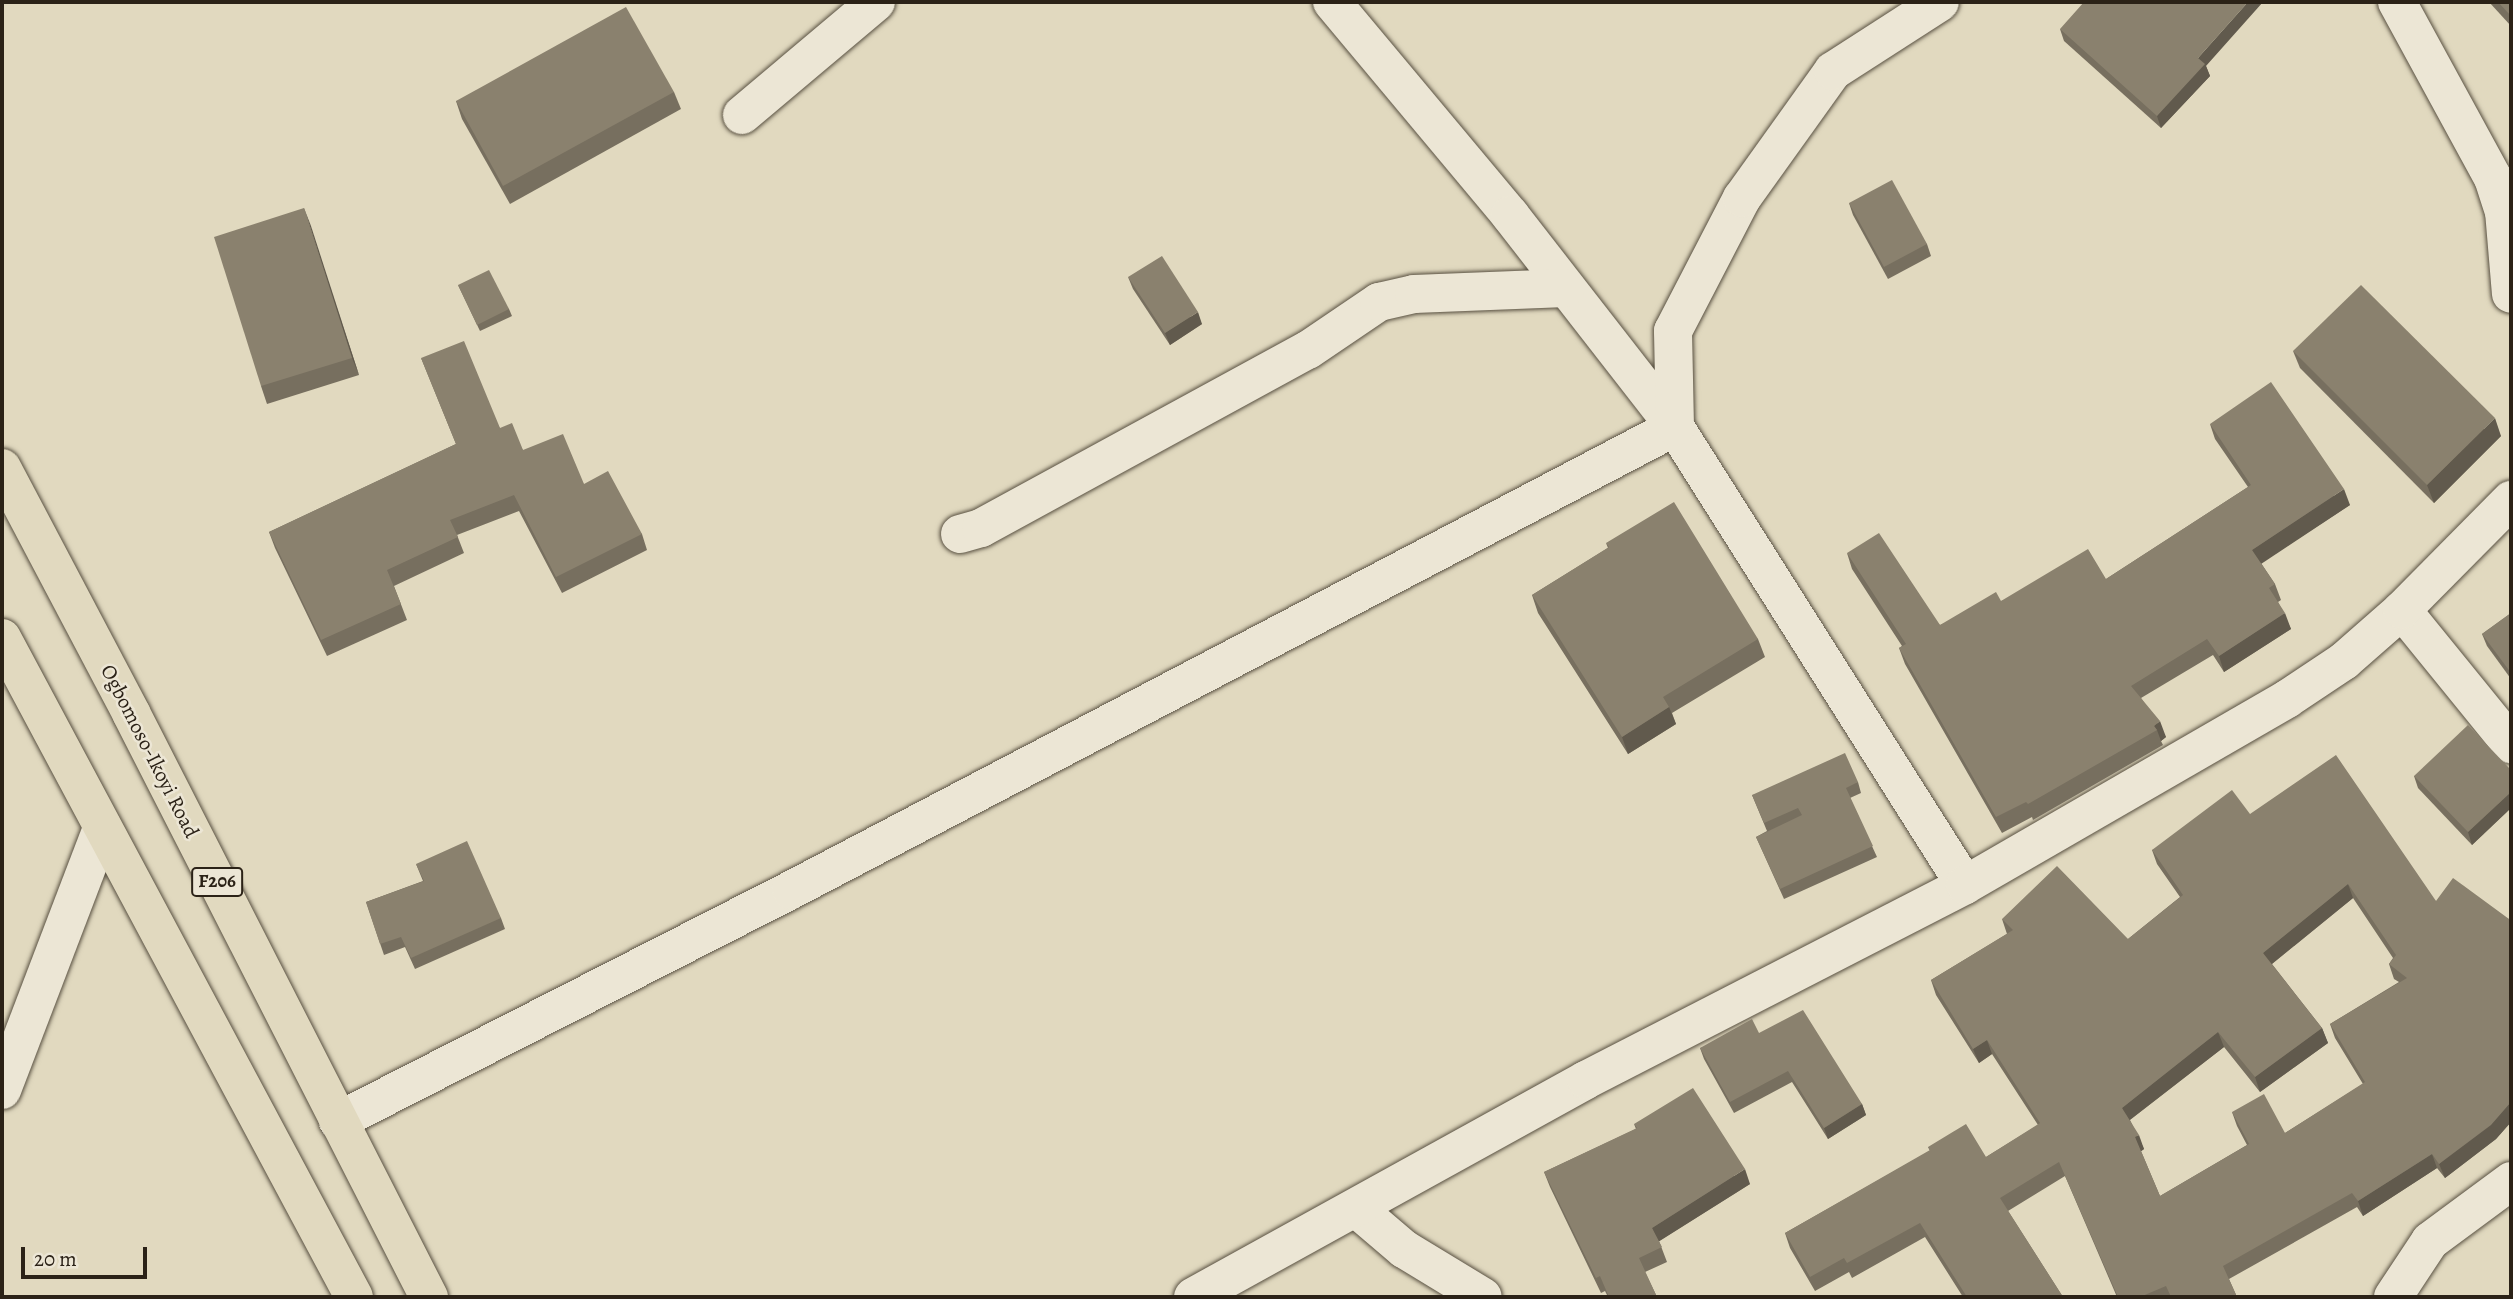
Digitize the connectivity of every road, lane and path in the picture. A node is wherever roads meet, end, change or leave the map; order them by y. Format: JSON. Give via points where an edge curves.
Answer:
{"nodes":[{"id":1,"x":876,"y":2,"type":"edge"},
{"id":2,"x":1332,"y":2,"type":"edge"},
{"id":3,"x":1940,"y":2,"type":"edge"},
{"id":4,"x":2397,"y":2,"type":"edge"},
{"id":5,"x":742,"y":115,"type":"dead end"},
{"id":6,"x":1566,"y":288,"type":"junction"},
{"id":7,"x":2511,"y":294,"type":"edge"},
{"id":8,"x":1675,"y":427,"type":"junction"},
{"id":9,"x":2,"y":468,"type":"edge"},
{"id":10,"x":2511,"y":500,"type":"edge"},
{"id":11,"x":960,"y":534,"type":"dead end"},
{"id":12,"x":2402,"y":610,"type":"junction"},
{"id":13,"x":2,"y":638,"type":"edge"},
{"id":14,"x":2511,"y":744,"type":"edge"},
{"id":15,"x":102,"y":828,"type":"junction"},
{"id":16,"x":1965,"y":885,"type":"junction"},
{"id":17,"x":2,"y":1090,"type":"edge"},
{"id":18,"x":338,"y":1121,"type":"junction"},
{"id":19,"x":2511,"y":1181,"type":"edge"},
{"id":20,"x":1357,"y":1209,"type":"junction"},
{"id":21,"x":354,"y":1297,"type":"edge"},
{"id":22,"x":429,"y":1297,"type":"edge"},
{"id":23,"x":1193,"y":1297,"type":"edge"},
{"id":24,"x":1483,"y":1297,"type":"edge"},
{"id":25,"x":2393,"y":1297,"type":"edge"}],
"edges":[{"from":1,"to":5,"type":"street"},
{"from":2,"to":6,"type":"street"},
{"from":3,"to":8,"type":"street","via":[[1833,71],[1742,198],[1673,331]]},
{"from":4,"to":7,"type":"street","via":[[2493,178],[2504,211]]},
{"from":6,"to":8,"type":"street"},
{"from":6,"to":11,"type":"street","via":[[1414,294],[1379,302],[1308,350],[981,528]]},
{"from":8,"to":16,"type":"street"},
{"from":8,"to":18,"type":"street","via":[[791,890]]},
{"from":9,"to":18,"type":"main road","name":"Ogbomoso-Ikoyi Road","number":"F206"},
{"from":10,"to":12,"type":"street"},
{"from":12,"to":14,"type":"street"},
{"from":12,"to":16,"type":"street","via":[[2344,661],[2287,699]]},
{"from":13,"to":15,"type":"main road"},
{"from":15,"to":17,"type":"street"},
{"from":15,"to":21,"type":"main road"},
{"from":16,"to":20,"type":"street","via":[[1586,1080]]},
{"from":18,"to":22,"type":"main road","name":"Ogbomoso-Ikoyi Road","number":"F206"},
{"from":19,"to":25,"type":"street","via":[[2430,1241]]},
{"from":20,"to":23,"type":"street"},
{"from":20,"to":24,"type":"street","via":[[1404,1249]]}]}
